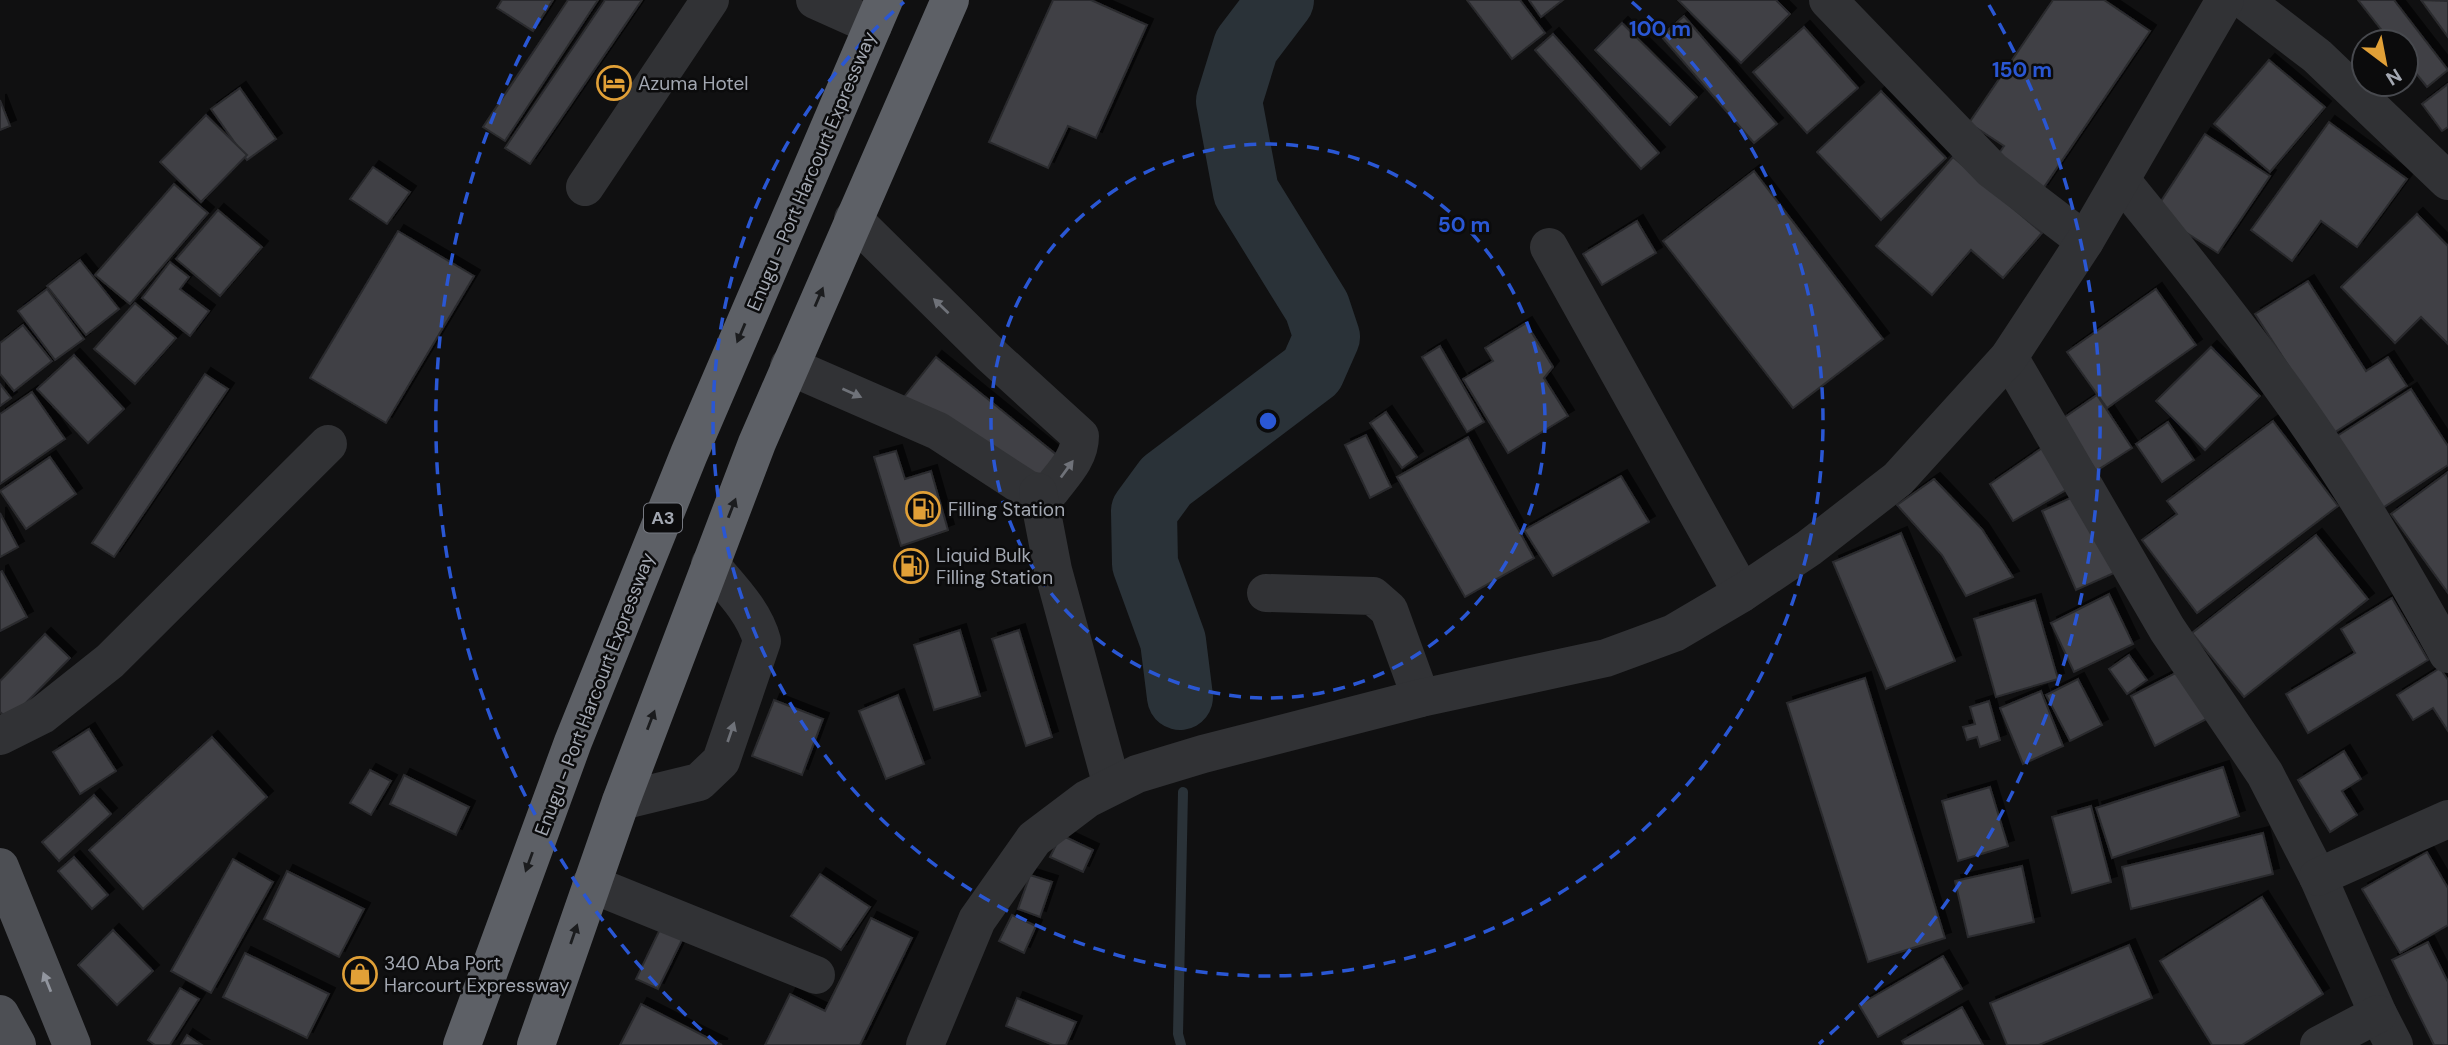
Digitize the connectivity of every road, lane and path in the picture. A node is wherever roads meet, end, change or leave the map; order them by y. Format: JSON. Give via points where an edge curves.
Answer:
{"nodes":[{"id":1,"x":710,"y":0,"type":"edge"},
{"id":2,"x":816,"y":0,"type":"edge"},
{"id":3,"x":950,"y":0,"type":"edge"},
{"id":4,"x":1828,"y":0,"type":"edge"},
{"id":5,"x":2225,"y":0,"type":"edge"},
{"id":6,"x":2244,"y":0,"type":"edge"},
{"id":7,"x":879,"y":13,"type":"edge"},
{"id":8,"x":2121,"y":180,"type":"junction"},
{"id":9,"x":2448,"y":181,"type":"edge"},
{"id":10,"x":585,"y":187,"type":"dead end"},
{"id":11,"x":853,"y":219,"type":"junction"},
{"id":12,"x":2085,"y":241,"type":"junction"},
{"id":13,"x":1549,"y":247,"type":"dead end"},
{"id":14,"x":2009,"y":356,"type":"junction"},
{"id":15,"x":789,"y":366,"type":"junction"},
{"id":16,"x":328,"y":444,"type":"dead end"},
{"id":17,"x":1038,"y":492,"type":"junction"},
{"id":18,"x":710,"y":564,"type":"junction"},
{"id":19,"x":1266,"y":593,"type":"dead end"},
{"id":20,"x":1742,"y":593,"type":"junction"},
{"id":21,"x":2448,"y":654,"type":"edge"},
{"id":22,"x":1421,"y":698,"type":"junction"},
{"id":23,"x":0,"y":736,"type":"edge"},
{"id":24,"x":1125,"y":780,"type":"junction"},
{"id":25,"x":621,"y":801,"type":"junction"},
{"id":26,"x":2448,"y":819,"type":"edge"},
{"id":27,"x":0,"y":867,"type":"edge"},
{"id":28,"x":2318,"y":877,"type":"junction"},
{"id":29,"x":591,"y":884,"type":"junction"},
{"id":30,"x":816,"y":975,"type":"dead end"},
{"id":31,"x":0,"y":1014,"type":"edge"},
{"id":32,"x":2386,"y":1029,"type":"edge"},
{"id":33,"x":537,"y":1044,"type":"edge"},
{"id":34,"x":17,"y":1045,"type":"edge"},
{"id":35,"x":72,"y":1045,"type":"edge"},
{"id":36,"x":462,"y":1045,"type":"edge"},
{"id":37,"x":925,"y":1045,"type":"edge"},
{"id":38,"x":2319,"y":1045,"type":"edge"}],
"edges":[{"from":1,"to":10,"type":"street"},
{"from":2,"to":7,"type":"street"},
{"from":3,"to":11,"type":"highway"},
{"from":4,"to":12,"type":"street","via":[[1992,170]]},
{"from":5,"to":8,"type":"street"},
{"from":6,"to":9,"type":"street","via":[[2317,56]]},
{"from":7,"to":36,"type":"highway","name":"Enugu - Port Harcourt Expressway","number":"A3","one_way":true,"via":[[689,454],[573,742]]},
{"from":8,"to":12,"type":"street"},
{"from":8,"to":21,"type":"street","via":[[2303,416],[2404,575]]},
{"from":15,"to":11,"type":"highway","one_way":true},
{"from":17,"to":11,"type":"street","one_way":true,"via":[[1051,490],[1076,457],[1080,436]]},
{"from":12,"to":14,"type":"street"},
{"from":13,"to":20,"type":"street"},
{"from":14,"to":20,"type":"street","via":[[1898,479]]},
{"from":14,"to":28,"type":"street","via":[[2167,629],[2265,774]]},
{"from":15,"to":17,"type":"street","one_way":true,"via":[[938,431]]},
{"from":18,"to":15,"type":"highway","one_way":true},
{"from":16,"to":23,"type":"street","via":[[110,661],[42,715]]},
{"from":17,"to":24,"type":"street","via":[[1054,570]]},
{"from":25,"to":18,"type":"highway","one_way":true},
{"from":25,"to":18,"type":"street","one_way":true,"via":[[699,782],[721,761],[762,641],[758,624]]},
{"from":19,"to":22,"type":"street","via":[[1373,596],[1389,610]]},
{"from":20,"to":22,"type":"street","via":[[1674,633],[1606,658]]},
{"from":22,"to":24,"type":"street","via":[[1203,754]]},
{"from":24,"to":37,"type":"street","via":[[1087,799],[1034,839],[977,920]]},
{"from":25,"to":29,"type":"highway"},
{"from":26,"to":28,"type":"street"},
{"from":35,"to":27,"type":"main road","one_way":true},
{"from":28,"to":32,"type":"street"},
{"from":29,"to":30,"type":"street"},
{"from":33,"to":29,"type":"highway","one_way":true},
{"from":31,"to":34,"type":"main road"},
{"from":32,"to":38,"type":"street"}]}
